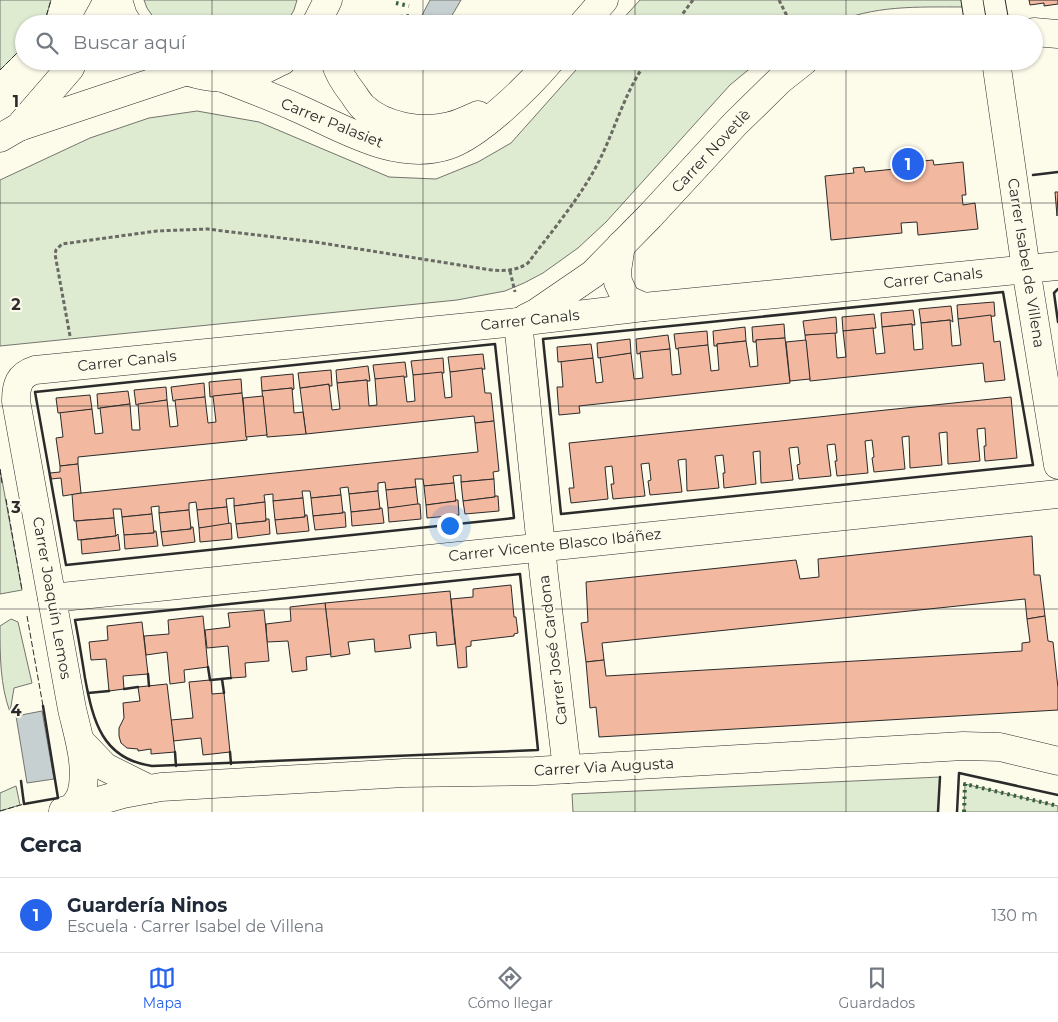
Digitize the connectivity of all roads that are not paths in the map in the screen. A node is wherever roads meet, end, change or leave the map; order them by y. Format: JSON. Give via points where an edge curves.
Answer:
{"nodes":[{"id":1,"x":108,"y":0,"type":"edge"},
{"id":2,"x":118,"y":0,"type":"edge"},
{"id":3,"x":604,"y":0,"type":"edge"},
{"id":4,"x":100,"y":15,"type":"edge"},
{"id":5,"x":123,"y":15,"type":"edge"},
{"id":6,"x":591,"y":15,"type":"edge"},
{"id":7,"x":1043,"y":33,"type":"edge"},
{"id":8,"x":1058,"y":34,"type":"edge"},
{"id":9,"x":68,"y":70,"type":"edge"},
{"id":10,"x":164,"y":70,"type":"edge"},
{"id":11,"x":185,"y":70,"type":"edge"},
{"id":12,"x":263,"y":70,"type":"edge"},
{"id":13,"x":340,"y":70,"type":"edge"},
{"id":14,"x":542,"y":70,"type":"edge"},
{"id":15,"x":793,"y":70,"type":"edge"},
{"id":16,"x":997,"y":70,"type":"edge"},
{"id":17,"x":223,"y":78,"type":"junction"},
{"id":18,"x":518,"y":95,"type":"junction"},
{"id":19,"x":10,"y":133,"type":"edge"},
{"id":20,"x":621,"y":245,"type":"junction"},
{"id":21,"x":1058,"y":266,"type":"edge"},
{"id":22,"x":1026,"y":268,"type":"junction"},
{"id":23,"x":644,"y":307,"type":"junction"},
{"id":24,"x":518,"y":322,"type":"junction"},
{"id":25,"x":16,"y":394,"type":"joint"},
{"id":26,"x":1058,"y":465,"type":"edge"},
{"id":27,"x":1058,"y":494,"type":"edge"},
{"id":28,"x":541,"y":546,"type":"junction"},
{"id":29,"x":52,"y":598,"type":"junction"},
{"id":30,"x":81,"y":742,"type":"junction"},
{"id":31,"x":1058,"y":761,"type":"edge"},
{"id":32,"x":567,"y":769,"type":"junction"},
{"id":33,"x":149,"y":789,"type":"junction"},
{"id":34,"x":65,"y":810,"type":"edge"}],
"edges":[{"from":1,"to":4,"type":"street"},
{"from":2,"to":5,"type":"street"},
{"from":3,"to":6,"type":"street"},
{"from":7,"to":8,"type":"street"},
{"from":9,"to":19,"type":"street"},
{"from":10,"to":19,"type":"street"},
{"from":11,"to":17,"type":"street","via":[[204,77]]},
{"from":12,"to":17,"type":"street"},
{"from":13,"to":18,"type":"street","name":"Carrer Palasiet","via":[[363,107],[390,123],[414,128],[449,126]]},
{"from":14,"to":18,"type":"street","name":"Carrer Palasiet"},
{"from":15,"to":20,"type":"street","name":"Carrer Novetlè","via":[[735,124]]},
{"from":16,"to":22,"type":"street","name":"Carrer Isabel de Villena"},
{"from":17,"to":18,"type":"street","name":"Carrer Palasiet","via":[[369,140],[414,150],[434,149],[468,136]]},
{"from":20,"to":23,"type":"street","via":[[618,282],[626,299]]},
{"from":20,"to":24,"type":"street","name":"Carrer Novetlè","via":[[593,274]]},
{"from":21,"to":22,"type":"street","name":"Carrer Canals"},
{"from":22,"to":23,"type":"street","name":"Carrer Canals"},
{"from":22,"to":26,"type":"street","name":"Carrer Isabel de Villena"},
{"from":23,"to":24,"type":"street","name":"Carrer Canals"},
{"from":24,"to":25,"type":"street","name":"Carrer Canals","via":[[35,370],[21,377]]},
{"from":24,"to":28,"type":"street","name":"Carrer José Cardona"},
{"from":25,"to":29,"type":"street","name":"Carrer Joaquín Lemos"},
{"from":27,"to":28,"type":"street","name":"Carrer Vicente Blasco Ibáñez"},
{"from":28,"to":29,"type":"street","name":"Carrer Vicente Blasco Ibáñez"},
{"from":28,"to":32,"type":"street","name":"Carrer José Cardona"},
{"from":29,"to":30,"type":"street","name":"Carrer Joaquín Lemos"},
{"from":30,"to":33,"type":"street","name":"Carrer Joaquín Lemos","via":[[105,767]]},
{"from":30,"to":34,"type":"street","name":"Carrer Joaquín Lemos","via":[[80,797]]},
{"from":31,"to":32,"type":"street","name":"Carrer Via Augusta","via":[[1000,747],[963,746]]},
{"from":32,"to":33,"type":"street","name":"Carrer Via Augusta","via":[[404,773]]},
{"from":33,"to":34,"type":"street","name":"Carrer Via Augusta"}]}
